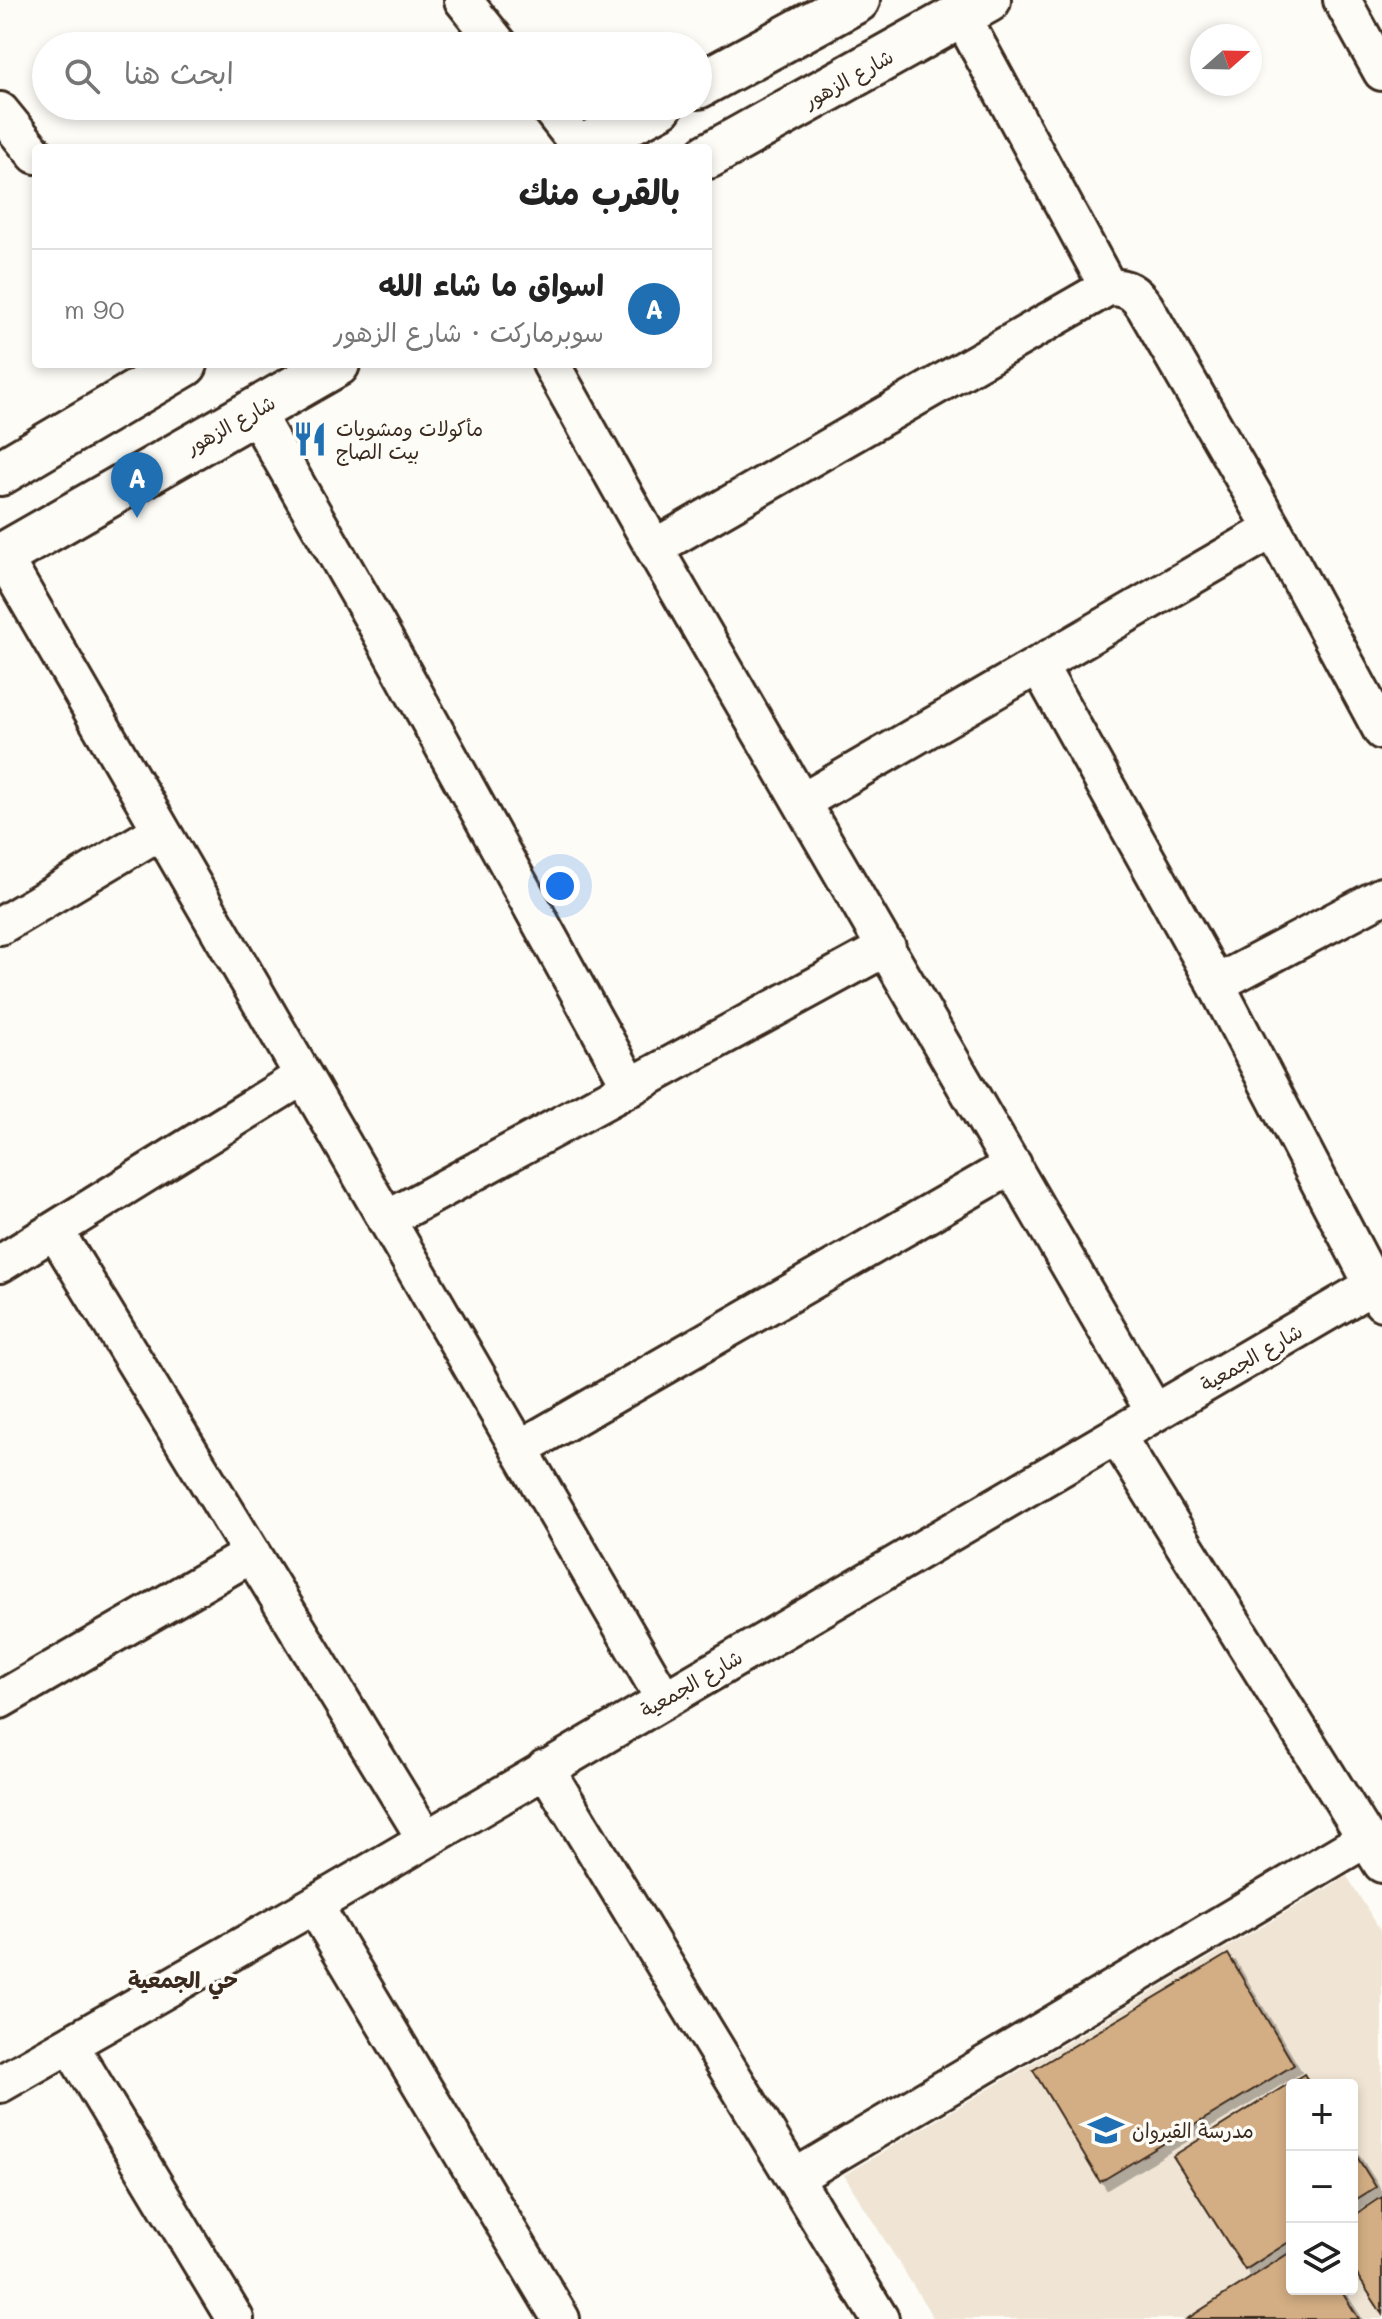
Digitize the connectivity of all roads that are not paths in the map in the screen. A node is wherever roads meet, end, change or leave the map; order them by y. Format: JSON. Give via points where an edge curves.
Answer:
{"nodes":[{"id":1,"x":463,"y":0,"type":"edge"},
{"id":2,"x":857,"y":0,"type":"edge"},
{"id":3,"x":1342,"y":0,"type":"edge"},
{"id":4,"x":974,"y":8,"type":"edge"},
{"id":5,"x":489,"y":32,"type":"edge"},
{"id":6,"x":1382,"y":72,"type":"edge"},
{"id":7,"x":712,"y":78,"type":"edge"},
{"id":8,"x":0,"y":111,"type":"edge"},
{"id":9,"x":559,"y":120,"type":"edge"},
{"id":10,"x":634,"y":120,"type":"edge"},
{"id":11,"x":579,"y":144,"type":"edge"},
{"id":12,"x":589,"y":144,"type":"edge"},
{"id":13,"x":32,"y":150,"type":"edge"},
{"id":14,"x":712,"y":154,"type":"edge"},
{"id":15,"x":1108,"y":287,"type":"junction"},
{"id":16,"x":178,"y":368,"type":"edge"},
{"id":17,"x":330,"y":368,"type":"edge"},
{"id":18,"x":553,"y":368,"type":"edge"},
{"id":19,"x":254,"y":411,"type":"junction"},
{"id":20,"x":0,"y":473,"type":"edge"},
{"id":21,"x":1273,"y":529,"type":"junction"},
{"id":22,"x":654,"y":548,"type":"junction"},
{"id":23,"x":1,"y":556,"type":"edge"},
{"id":24,"x":1039,"y":666,"type":"junction"},
{"id":25,"x":1382,"y":731,"type":"edge"},
{"id":26,"x":802,"y":802,"type":"junction"},
{"id":27,"x":160,"y":831,"type":"junction"},
{"id":28,"x":1382,"y":896,"type":"edge"},
{"id":29,"x":0,"y":926,"type":"edge"},
{"id":30,"x":887,"y":947,"type":"junction"},
{"id":31,"x":1216,"y":984,"type":"junction"},
{"id":32,"x":303,"y":1076,"type":"junction"},
{"id":33,"x":631,"y":1087,"type":"junction"},
{"id":34,"x":1013,"y":1165,"type":"junction"},
{"id":35,"x":386,"y":1220,"type":"junction"},
{"id":36,"x":55,"y":1231,"type":"junction"},
{"id":37,"x":0,"y":1264,"type":"edge"},
{"id":38,"x":1379,"y":1289,"type":"edge"},
{"id":39,"x":1155,"y":1413,"type":"junction"},
{"id":40,"x":1116,"y":1435,"type":"junction"},
{"id":41,"x":519,"y":1449,"type":"junction"},
{"id":42,"x":250,"y":1555,"type":"junction"},
{"id":43,"x":664,"y":1699,"type":"junction"},
{"id":44,"x":0,"y":1700,"type":"edge"},
{"id":45,"x":545,"y":1768,"type":"junction"},
{"id":46,"x":425,"y":1838,"type":"junction"},
{"id":47,"x":1374,"y":1851,"type":"edge"},
{"id":48,"x":314,"y":1905,"type":"junction"},
{"id":49,"x":70,"y":2045,"type":"junction"},
{"id":50,"x":0,"y":2084,"type":"edge"},
{"id":51,"x":794,"y":2178,"type":"junction"},
{"id":52,"x":235,"y":2319,"type":"edge"},
{"id":53,"x":561,"y":2319,"type":"edge"},
{"id":54,"x":880,"y":2319,"type":"edge"}],
"edges":[{"from":1,"to":5,"type":"street"},
{"from":2,"to":7,"type":"main road"},
{"from":3,"to":6,"type":"street"},
{"from":4,"to":14,"type":"main road","name":"شارع الزهور"},
{"from":4,"to":15,"type":"street"},
{"from":8,"to":13,"type":"street"},
{"from":9,"to":11,"type":"street"},
{"from":10,"to":12,"type":"main road"},
{"from":15,"to":21,"type":"street","via":[[1136,294]]},
{"from":15,"to":22,"type":"street"},
{"from":16,"to":20,"type":"main road"},
{"from":17,"to":19,"type":"main road","name":"شارع الزهور"},
{"from":18,"to":22,"type":"street"},
{"from":19,"to":23,"type":"main road","name":"شارع الزهور"},
{"from":19,"to":33,"type":"street"},
{"from":21,"to":24,"type":"street"},
{"from":21,"to":25,"type":"street"},
{"from":22,"to":26,"type":"street"},
{"from":23,"to":27,"type":"street"},
{"from":24,"to":26,"type":"street"},
{"from":24,"to":31,"type":"street"},
{"from":26,"to":30,"type":"street"},
{"from":27,"to":29,"type":"street"},
{"from":27,"to":32,"type":"street"},
{"from":28,"to":31,"type":"street"},
{"from":30,"to":33,"type":"street"},
{"from":30,"to":34,"type":"street"},
{"from":31,"to":38,"type":"street"},
{"from":32,"to":35,"type":"street"},
{"from":32,"to":36,"type":"street"},
{"from":33,"to":35,"type":"street"},
{"from":34,"to":39,"type":"street"},
{"from":34,"to":41,"type":"street"},
{"from":35,"to":41,"type":"street"},
{"from":36,"to":37,"type":"street"},
{"from":36,"to":42,"type":"street"},
{"from":38,"to":39,"type":"street","name":"شارع الجمعية"},
{"from":39,"to":40,"type":"street","name":"شارع الجمعية"},
{"from":40,"to":43,"type":"street","name":"شارع الجمعية"},
{"from":40,"to":47,"type":"street"},
{"from":41,"to":43,"type":"street"},
{"from":42,"to":44,"type":"street"},
{"from":42,"to":46,"type":"street"},
{"from":43,"to":45,"type":"street","name":"شارع الجمعية"},
{"from":45,"to":46,"type":"street","name":"شارع الجمعية"},
{"from":45,"to":51,"type":"street"},
{"from":46,"to":48,"type":"street","name":"شارع الجمعية"},
{"from":47,"to":51,"type":"street"},
{"from":48,"to":49,"type":"street","name":"شارع الجمعية"},
{"from":48,"to":53,"type":"street"},
{"from":49,"to":50,"type":"street","name":"شارع الجمعية"},
{"from":49,"to":52,"type":"street"},
{"from":51,"to":54,"type":"street"}]}
